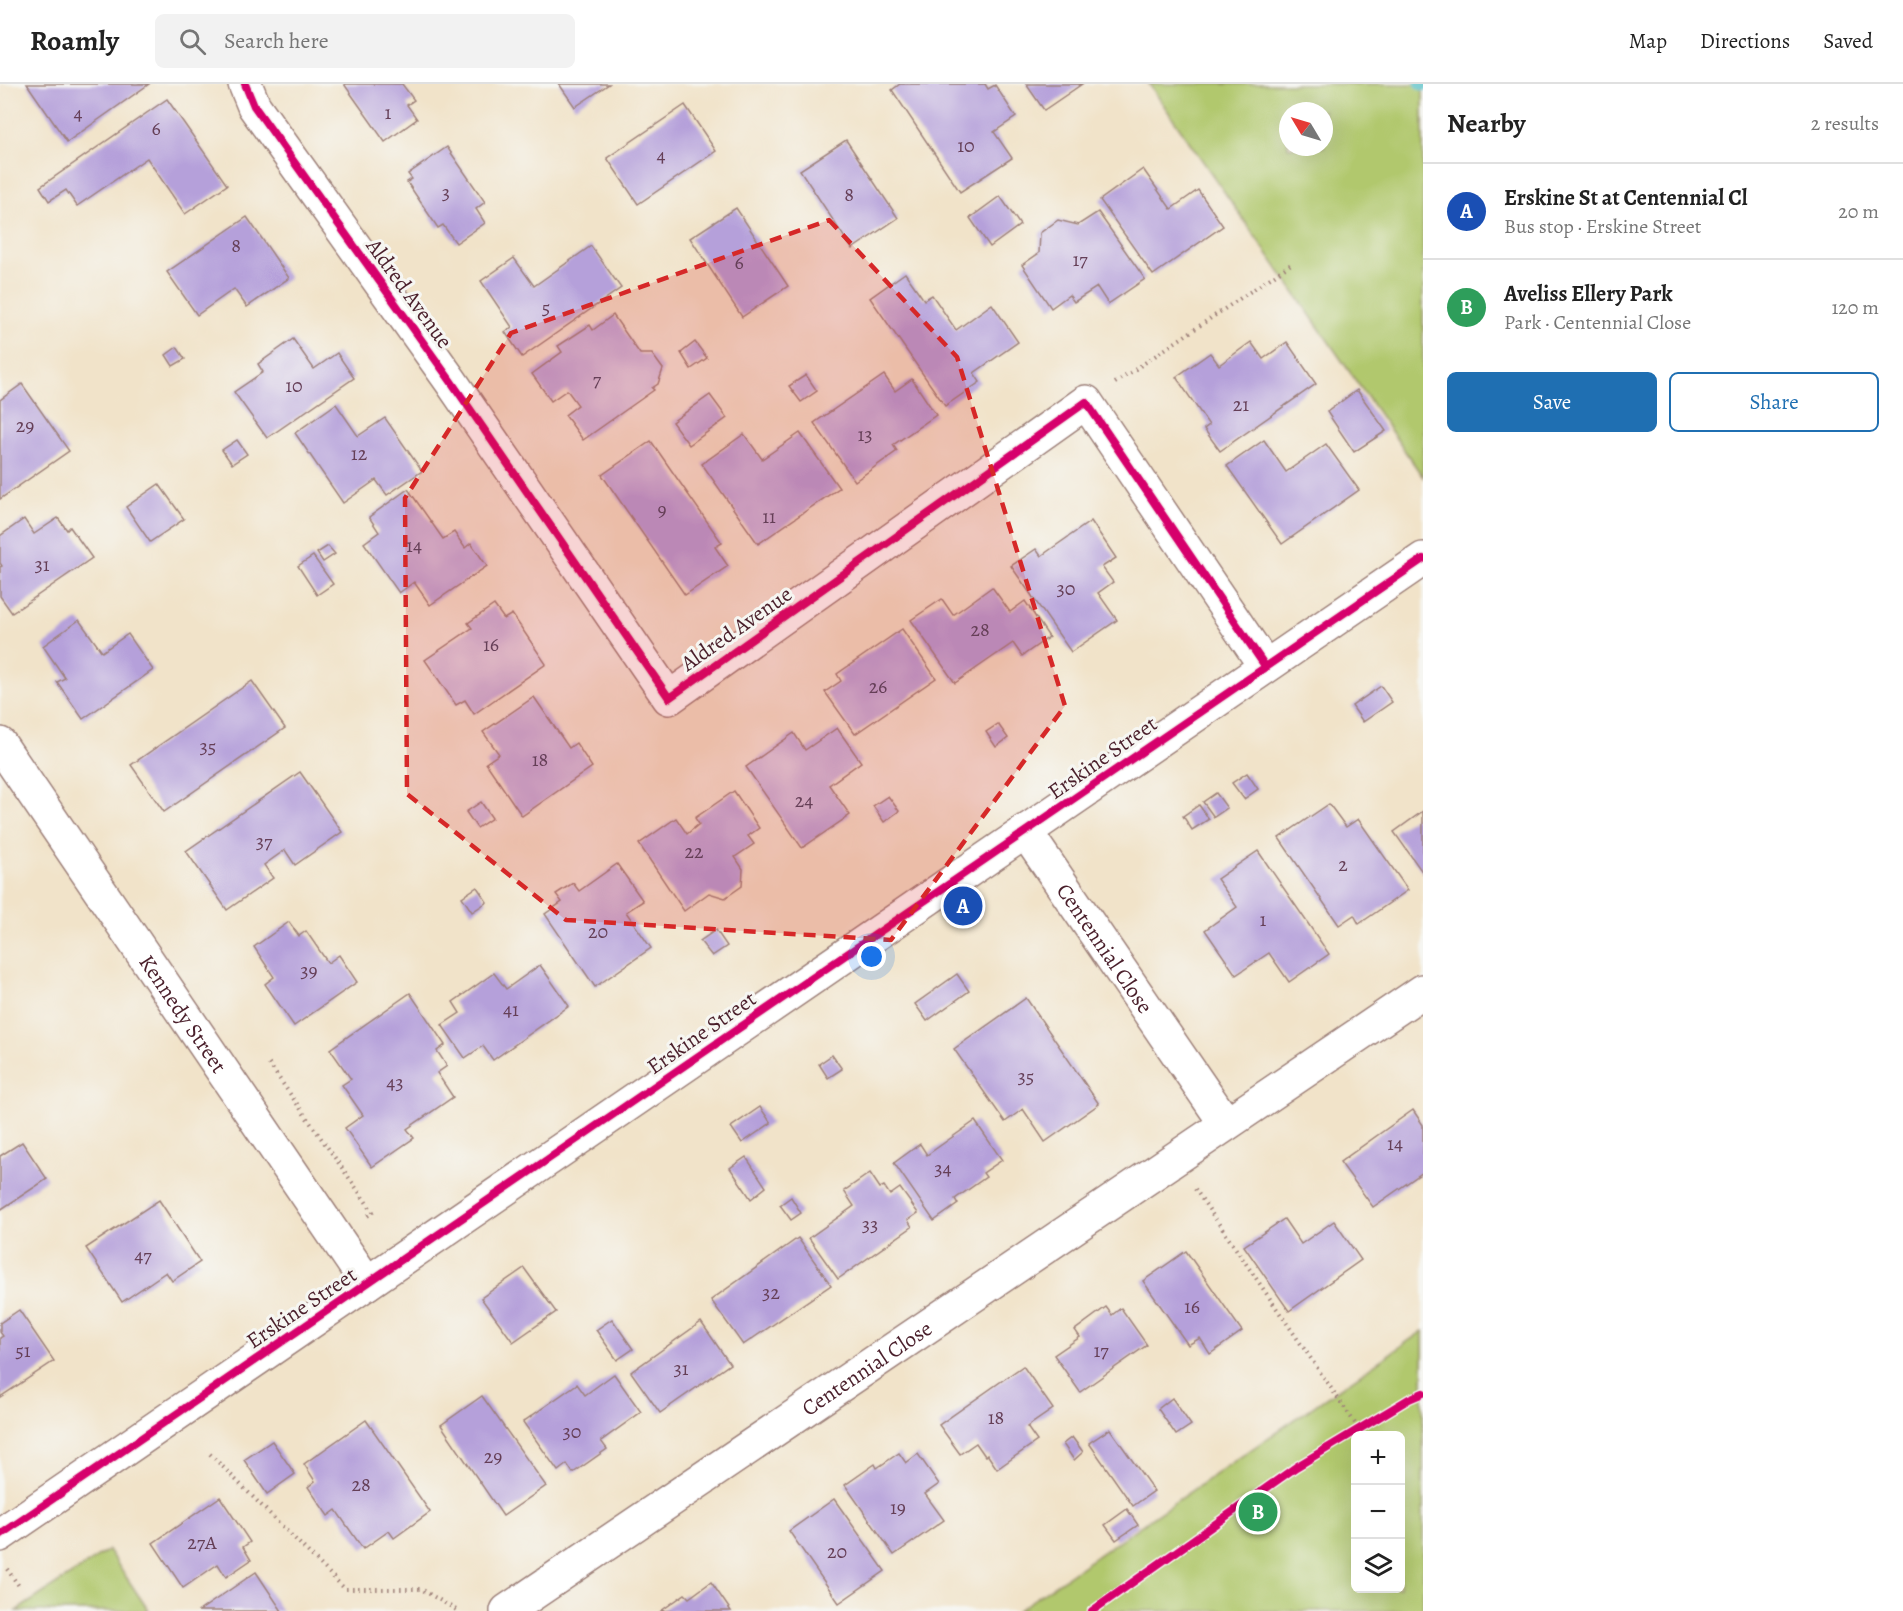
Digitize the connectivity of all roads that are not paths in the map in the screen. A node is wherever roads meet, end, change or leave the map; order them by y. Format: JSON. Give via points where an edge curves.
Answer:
{"nodes":[{"id":1,"x":245,"y":84,"type":"edge"},
{"id":2,"x":1423,"y":559,"type":"edge"},
{"id":3,"x":1265,"y":666,"type":"junction"},
{"id":4,"x":0,"y":744,"type":"edge"},
{"id":5,"x":1025,"y":831,"type":"junction"},
{"id":6,"x":1423,"y":991,"type":"edge"},
{"id":7,"x":1226,"y":1125,"type":"junction"},
{"id":8,"x":367,"y":1283,"type":"junction"},
{"id":9,"x":0,"y":1534,"type":"edge"},
{"id":10,"x":507,"y":1611,"type":"edge"}],
"edges":[{"from":1,"to":3,"type":"street","name":"Aldred Avenue","via":[[254,106],[450,380],[669,698],[1086,402]]},
{"from":2,"to":3,"type":"street","name":"Erskine Street"},
{"from":3,"to":5,"type":"street","name":"Erskine Street"},
{"from":4,"to":8,"type":"street","name":"Kennedy Street"},
{"from":5,"to":7,"type":"street","name":"Centennial Close"},
{"from":5,"to":8,"type":"street","name":"Erskine Street"},
{"from":6,"to":7,"type":"street","name":"Centennial Close"},
{"from":7,"to":10,"type":"street","name":"Centennial Close"},
{"from":8,"to":9,"type":"street","name":"Erskine Street"}]}
